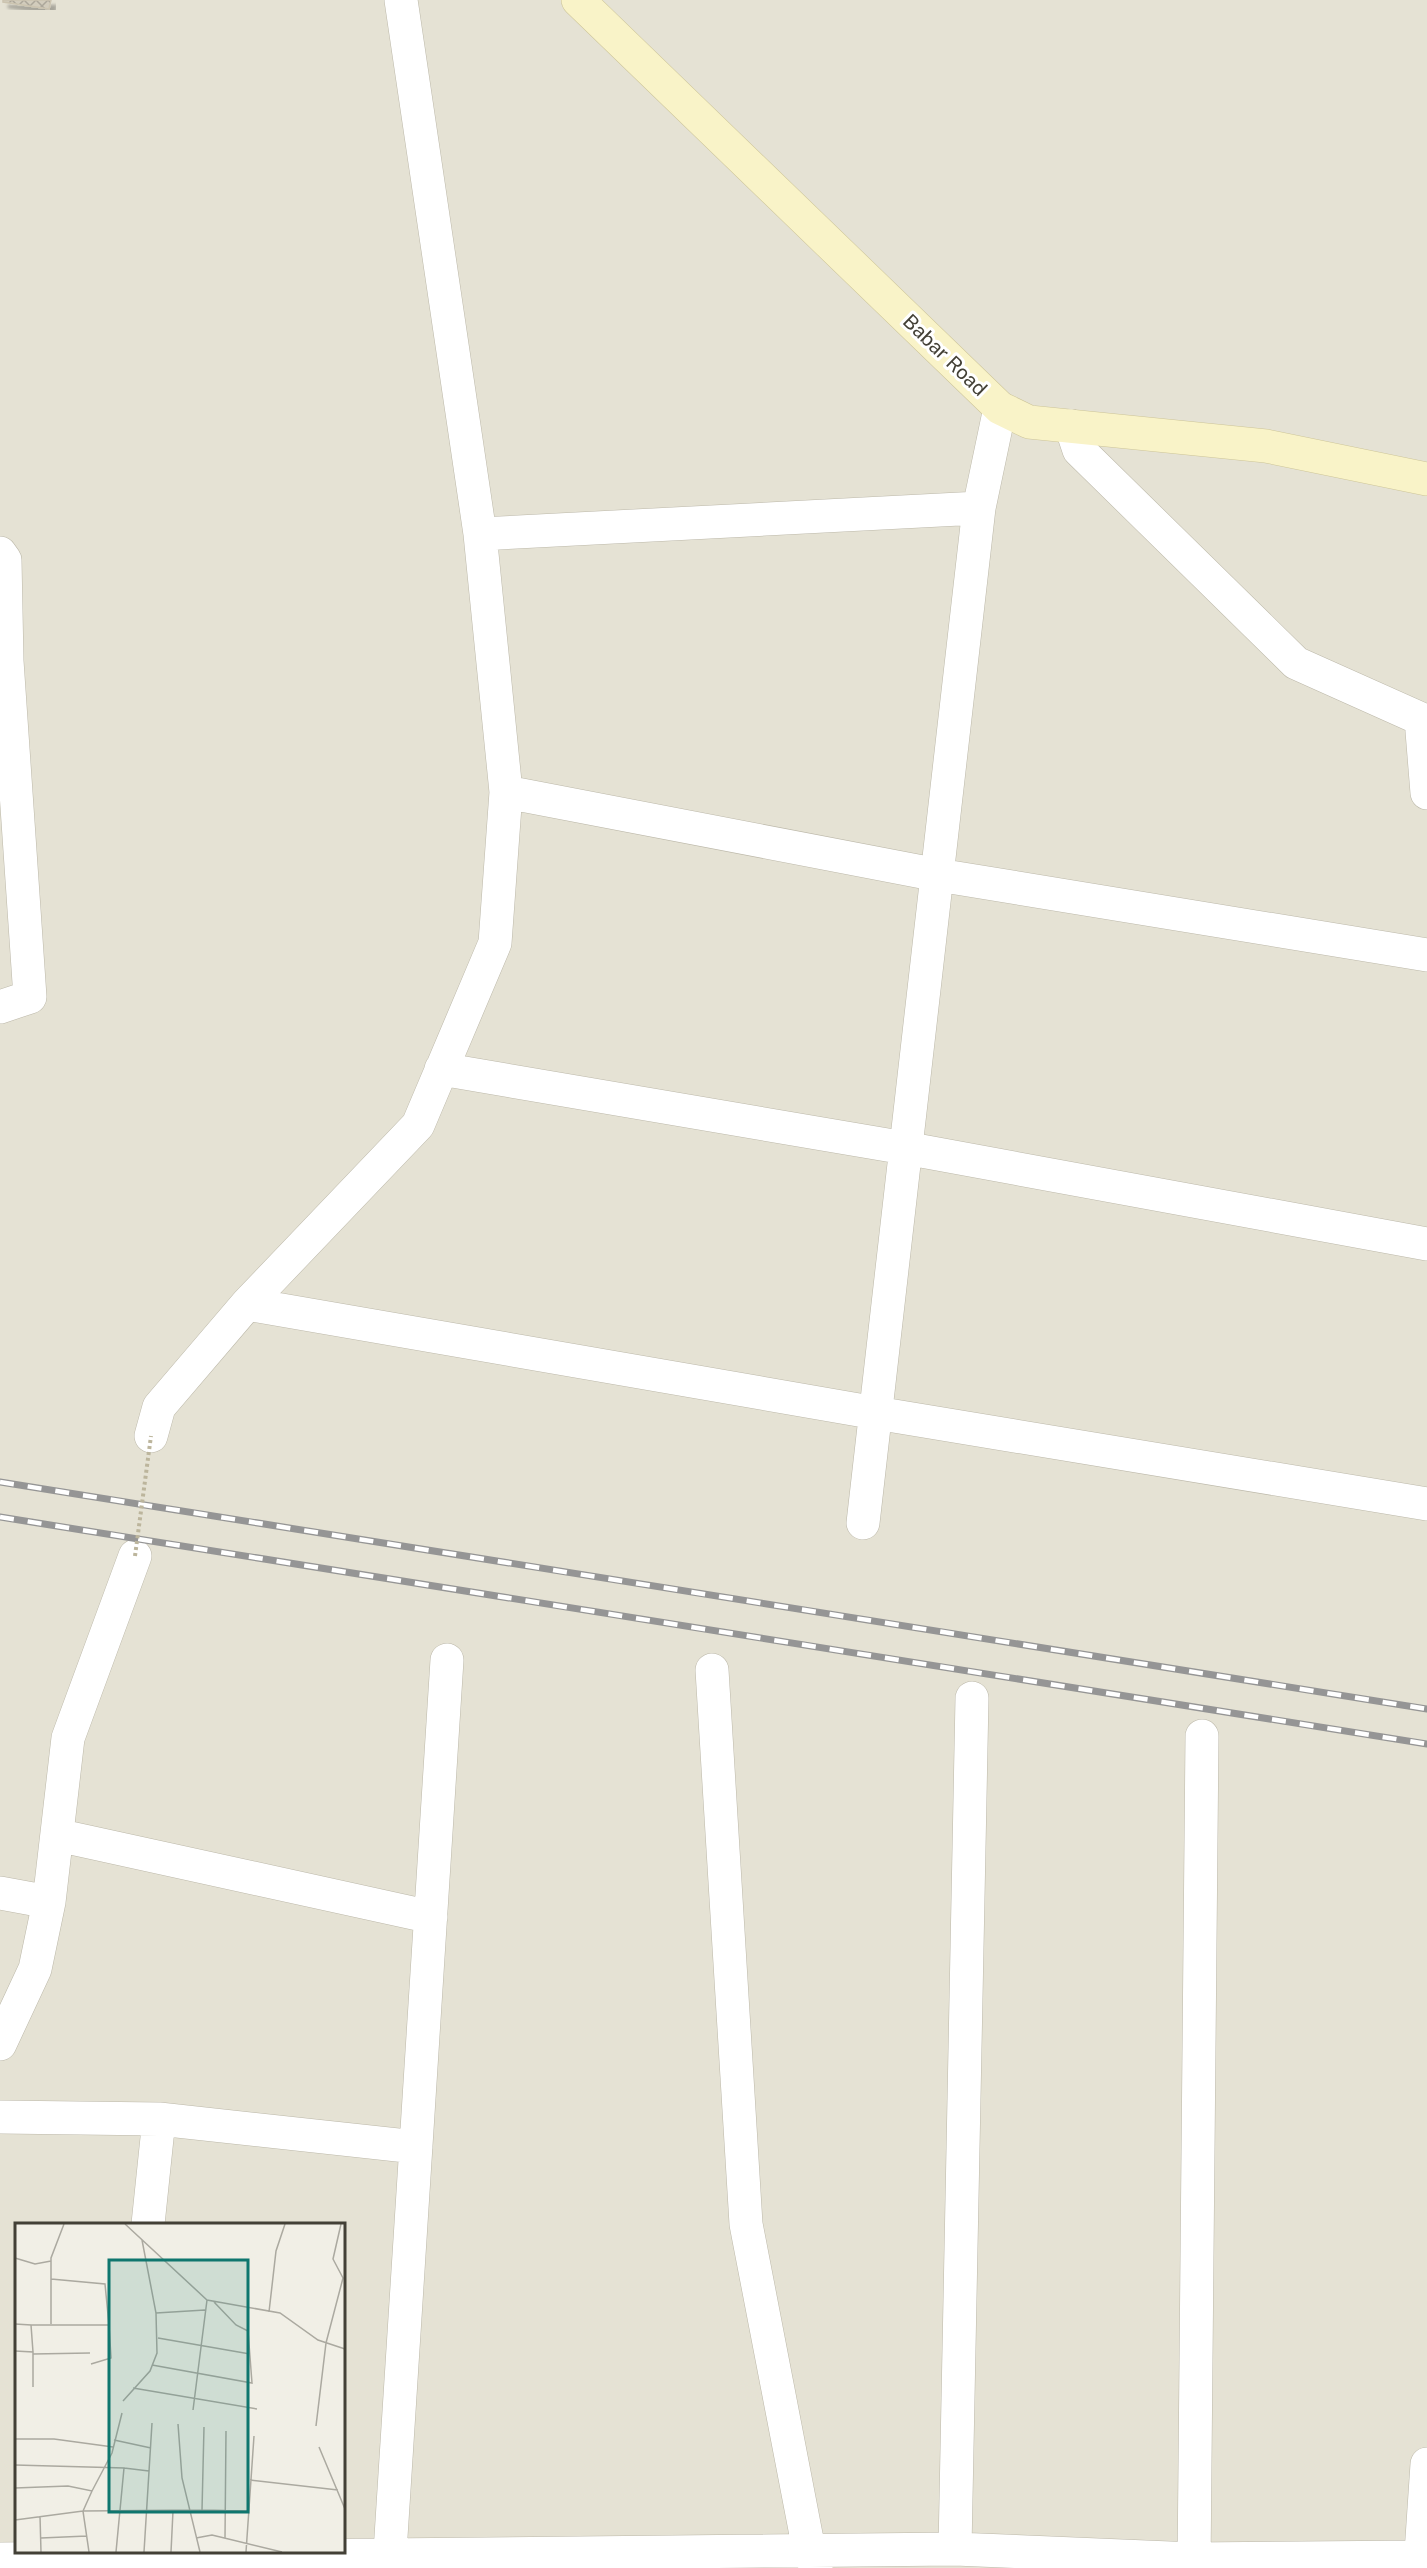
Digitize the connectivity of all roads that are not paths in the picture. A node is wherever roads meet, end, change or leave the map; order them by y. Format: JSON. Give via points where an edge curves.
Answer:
{"nodes":[{"id":1,"x":401,"y":0,"type":"edge"},
{"id":2,"x":578,"y":0,"type":"edge"},
{"id":3,"x":1000,"y":408,"type":"junction"},
{"id":4,"x":1071,"y":426,"type":"junction"},
{"id":5,"x":1427,"y":479,"type":"edge"},
{"id":6,"x":979,"y":508,"type":"junction"},
{"id":7,"x":480,"y":534,"type":"junction"},
{"id":8,"x":0,"y":553,"type":"edge"},
{"id":9,"x":4,"y":661,"type":"edge"},
{"id":10,"x":506,"y":792,"type":"junction"},
{"id":11,"x":1427,"y":793,"type":"edge"},
{"id":12,"x":938,"y":875,"type":"junction"},
{"id":13,"x":1427,"y":954,"type":"edge"},
{"id":14,"x":0,"y":1007,"type":"edge"},
{"id":15,"x":441,"y":1069,"type":"junction"},
{"id":16,"x":905,"y":1148,"type":"junction"},
{"id":17,"x":1427,"y":1244,"type":"edge"},
{"id":18,"x":247,"y":1304,"type":"junction"},
{"id":19,"x":876,"y":1413,"type":"junction"},
{"id":20,"x":151,"y":1436,"type":"road end"},
{"id":21,"x":1427,"y":1504,"type":"edge"},
{"id":22,"x":863,"y":1523,"type":"dead end"},
{"id":23,"x":135,"y":1556,"type":"road end"},
{"id":24,"x":447,"y":1660,"type":"dead end"},
{"id":25,"x":712,"y":1670,"type":"dead end"},
{"id":26,"x":972,"y":1698,"type":"dead end"},
{"id":27,"x":1202,"y":1736,"type":"dead end"},
{"id":28,"x":57,"y":1835,"type":"junction"},
{"id":29,"x":0,"y":1893,"type":"edge"},
{"id":30,"x":49,"y":1902,"type":"junction"},
{"id":31,"x":431,"y":1917,"type":"junction"},
{"id":32,"x":0,"y":2044,"type":"edge"},
{"id":33,"x":0,"y":2117,"type":"edge"},
{"id":34,"x":159,"y":2119,"type":"junction"},
{"id":35,"x":416,"y":2147,"type":"junction"},
{"id":36,"x":148,"y":2223,"type":"edge"},
{"id":37,"x":1427,"y":2464,"type":"edge"},
{"id":38,"x":955,"y":2549,"type":"junction"},
{"id":39,"x":0,"y":2559,"type":"edge"},
{"id":40,"x":116,"y":2559,"type":"edge"},
{"id":41,"x":813,"y":2559,"type":"edge"},
{"id":42,"x":659,"y":2560,"type":"edge"},
{"id":43,"x":389,"y":2561,"type":"edge"},
{"id":44,"x":1420,"y":2563,"type":"edge"},
{"id":45,"x":1194,"y":2564,"type":"edge"}],
"edges":[{"from":1,"to":7,"type":"street"},
{"from":2,"to":3,"type":"street","name":"Babar Road"},
{"from":3,"to":4,"type":"street","name":"Babar Road","via":[[1029,422]]},
{"from":3,"to":6,"type":"street"},
{"from":4,"to":5,"type":"street","name":"Babar Road","via":[[1266,446]]},
{"from":4,"to":11,"type":"street","via":[[1079,450],[1296,663],[1421,719]]},
{"from":6,"to":7,"type":"street"},
{"from":6,"to":12,"type":"street"},
{"from":7,"to":10,"type":"street"},
{"from":8,"to":9,"type":"street","via":[[5,560]]},
{"from":9,"to":14,"type":"street","via":[[30,997]]},
{"from":10,"to":12,"type":"street"},
{"from":10,"to":15,"type":"street","via":[[495,943]]},
{"from":12,"to":13,"type":"street"},
{"from":12,"to":16,"type":"street"},
{"from":15,"to":16,"type":"street"},
{"from":15,"to":18,"type":"street","via":[[418,1125]]},
{"from":16,"to":17,"type":"street"},
{"from":16,"to":19,"type":"street"},
{"from":18,"to":19,"type":"street"},
{"from":18,"to":20,"type":"street","via":[[159,1407]]},
{"from":19,"to":21,"type":"street"},
{"from":19,"to":22,"type":"street"},
{"from":23,"to":28,"type":"street","via":[[68,1738]]},
{"from":24,"to":31,"type":"street"},
{"from":25,"to":41,"type":"street","via":[[746,2224]]},
{"from":26,"to":38,"type":"street"},
{"from":27,"to":45,"type":"street"},
{"from":28,"to":30,"type":"street"},
{"from":28,"to":31,"type":"street"},
{"from":29,"to":30,"type":"street"},
{"from":30,"to":32,"type":"street","via":[[35,1969]]},
{"from":31,"to":35,"type":"street"},
{"from":33,"to":34,"type":"street"},
{"from":34,"to":35,"type":"street"},
{"from":34,"to":36,"type":"street"},
{"from":35,"to":43,"type":"street"},
{"from":37,"to":44,"type":"street"},
{"from":38,"to":41,"type":"street"},
{"from":38,"to":45,"type":"street"},
{"from":39,"to":40,"type":"street"},
{"from":40,"to":43,"type":"street"},
{"from":41,"to":42,"type":"street"},
{"from":42,"to":43,"type":"street"},
{"from":44,"to":45,"type":"street"}]}
